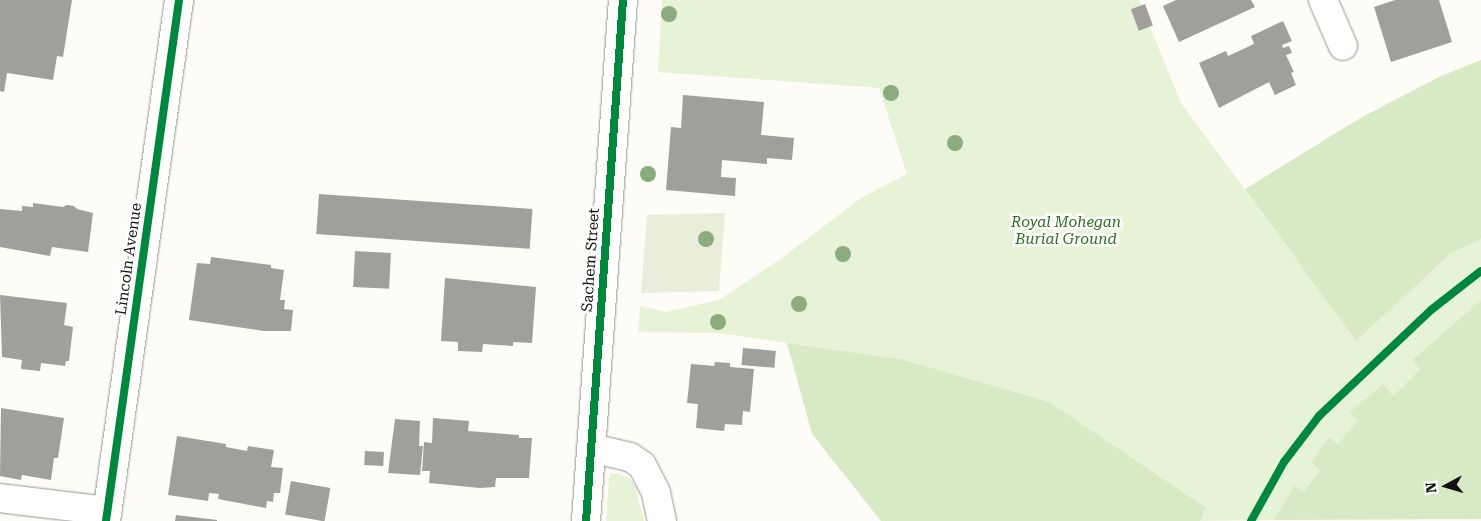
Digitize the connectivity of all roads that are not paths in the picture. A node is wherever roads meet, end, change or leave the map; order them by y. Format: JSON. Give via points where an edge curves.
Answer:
{"nodes":[{"id":1,"x":178,"y":0,"type":"edge"},
{"id":2,"x":623,"y":0,"type":"edge"},
{"id":3,"x":1323,"y":0,"type":"edge"},
{"id":4,"x":1343,"y":46,"type":"dead end"},
{"id":5,"x":591,"y":448,"type":"junction"},
{"id":6,"x":0,"y":498,"type":"edge"},
{"id":7,"x":107,"y":516,"type":"edge"},
{"id":8,"x":586,"y":521,"type":"edge"},
{"id":9,"x":662,"y":521,"type":"edge"}],
"edges":[{"from":1,"to":7,"type":"street","name":"Lincoln Avenue"},
{"from":2,"to":5,"type":"street","name":"Sachem Street"},
{"from":3,"to":4,"type":"street"},
{"from":5,"to":8,"type":"street","name":"Sachem Street"},
{"from":5,"to":9,"type":"street","via":[[630,457],[642,465],[656,493]]},
{"from":6,"to":7,"type":"street"}]}
